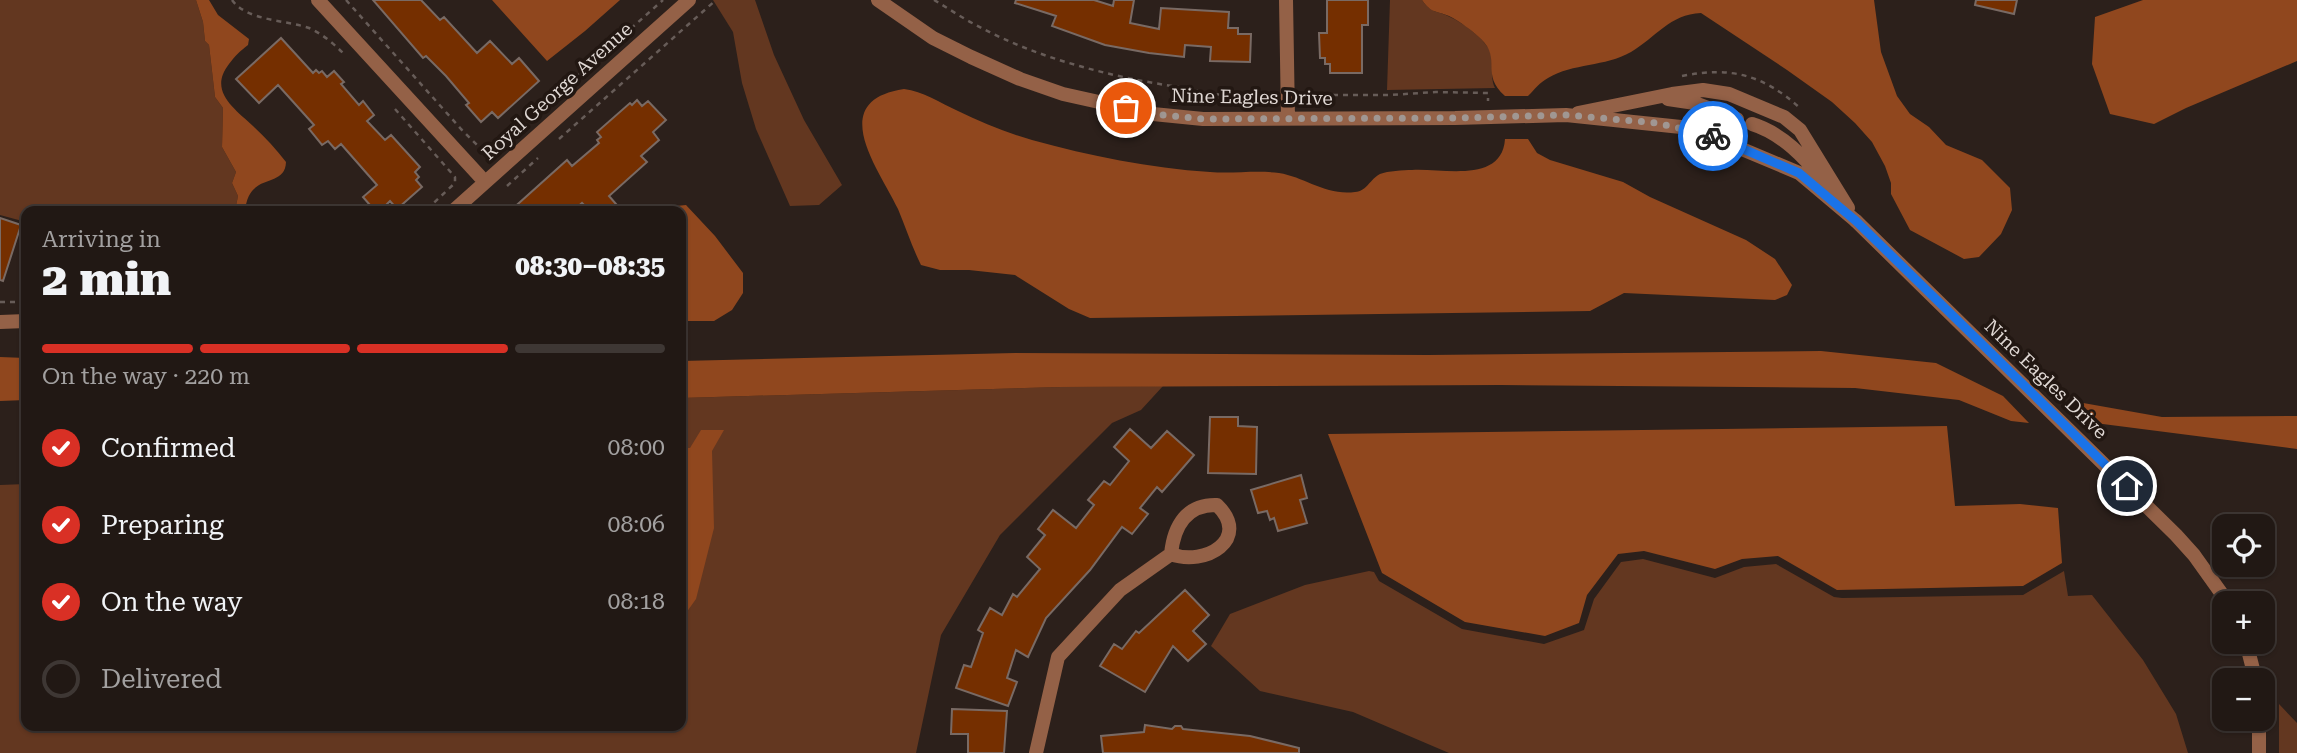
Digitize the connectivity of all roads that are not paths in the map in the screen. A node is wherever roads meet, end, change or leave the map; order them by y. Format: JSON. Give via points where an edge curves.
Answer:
{"nodes":[{"id":1,"x":318,"y":0,"type":"edge"},
{"id":2,"x":689,"y":0,"type":"edge"},
{"id":3,"x":878,"y":0,"type":"edge"},
{"id":4,"x":1286,"y":0,"type":"edge"},
{"id":5,"x":1653,"y":97,"type":"junction"},
{"id":6,"x":1566,"y":115,"type":"junction"},
{"id":7,"x":1288,"y":118,"type":"junction"},
{"id":8,"x":1737,"y":119,"type":"dead end"},
{"id":9,"x":1752,"y":124,"type":"dead end"},
{"id":10,"x":485,"y":182,"type":"junction"},
{"id":11,"x":459,"y":206,"type":"edge"},
{"id":12,"x":1856,"y":221,"type":"junction"},
{"id":13,"x":21,"y":321,"type":"edge"},
{"id":14,"x":0,"y":322,"type":"edge"},
{"id":15,"x":1171,"y":554,"type":"junction"},
{"id":16,"x":2220,"y":591,"type":"edge"},
{"id":17,"x":2259,"y":731,"type":"edge"},
{"id":18,"x":1036,"y":753,"type":"edge"},
{"id":19,"x":2259,"y":753,"type":"edge"}],
"edges":[{"from":1,"to":10,"type":"street"},
{"from":2,"to":10,"type":"street","name":"Royal George Avenue"},
{"from":3,"to":7,"type":"street","name":"Nine Eagles Drive","via":[[933,38],[1063,94],[1153,114],[1203,119]]},
{"from":4,"to":7,"type":"street"},
{"from":5,"to":6,"type":"street","name":"Nine Eagles Drive"},
{"from":5,"to":8,"type":"street","name":"Nine Eagles Drive","via":[[1695,103]]},
{"from":5,"to":12,"type":"street","name":"Nine Eagles Drive","via":[[1703,90],[1729,94],[1784,117],[1807,139]]},
{"from":6,"to":7,"type":"street","name":"Nine Eagles Drive"},
{"from":6,"to":12,"type":"street","name":"Nine Eagles Drive","via":[[1657,123],[1706,134],[1799,173]]},
{"from":9,"to":12,"type":"street","name":"Nine Eagles Drive","via":[[1783,139],[1809,163]]},
{"from":10,"to":11,"type":"street","name":"Royal George Avenue"},
{"from":12,"to":16,"type":"street","name":"Nine Eagles Drive","via":[[2175,535]]},
{"from":13,"to":14,"type":"street"},
{"from":15,"to":15,"type":"street","via":[[1177,530],[1191,509],[1217,505],[1225,512],[1229,530],[1222,548],[1189,557]]},
{"from":15,"to":18,"type":"street","via":[[1119,590],[1058,657]]},
{"from":17,"to":19,"type":"street"}]}
